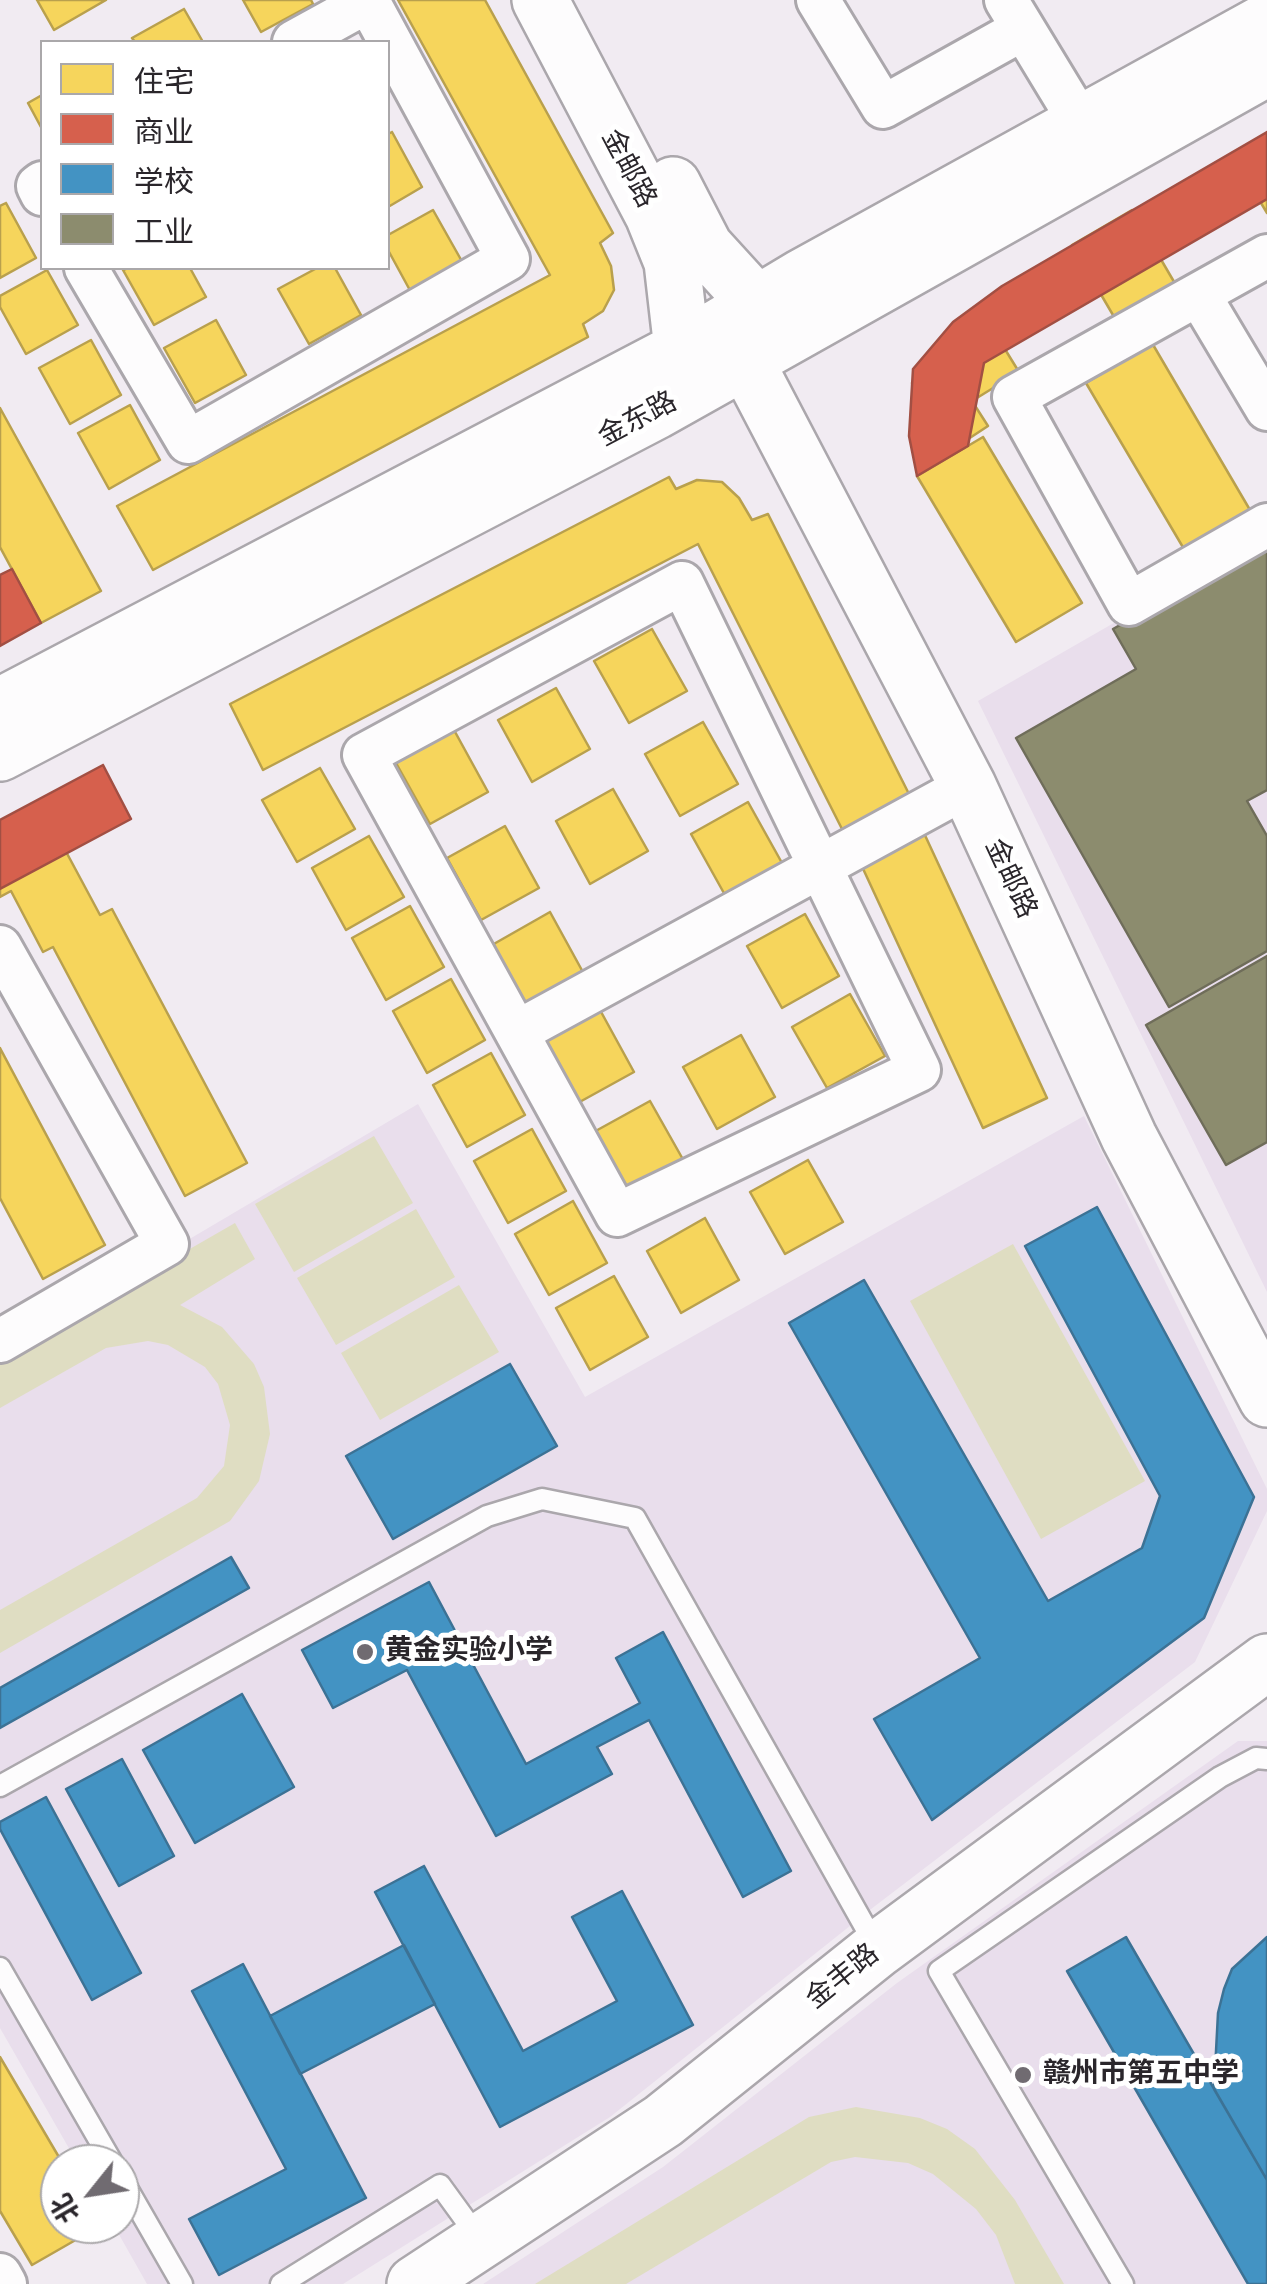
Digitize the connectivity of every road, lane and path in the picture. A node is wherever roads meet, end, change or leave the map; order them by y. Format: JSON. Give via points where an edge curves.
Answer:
{"nodes":[{"id":1,"x":369,"y":0,"type":"edge"},
{"id":2,"x":540,"y":0,"type":"edge"},
{"id":3,"x":578,"y":0,"type":"edge"},
{"id":4,"x":818,"y":0,"type":"edge"},
{"id":5,"x":1015,"y":15,"type":"edge"},
{"id":6,"x":1267,"y":22,"type":"edge"},
{"id":7,"x":298,"y":40,"type":"edge"},
{"id":8,"x":1267,"y":68,"type":"edge"},
{"id":9,"x":1080,"y":122,"type":"junction"},
{"id":10,"x":1267,"y":256,"type":"edge"},
{"id":11,"x":87,"y":270,"type":"edge"},
{"id":12,"x":1199,"y":295,"type":"junction"},
{"id":13,"x":757,"y":304,"type":"junction"},
{"id":14,"x":682,"y":349,"type":"junction"},
{"id":15,"x":746,"y":362,"type":"junction"},
{"id":16,"x":1267,"y":409,"type":"edge"},
{"id":17,"x":1267,"y":525,"type":"edge"},
{"id":18,"x":0,"y":706,"type":"edge"},
{"id":19,"x":0,"y":754,"type":"edge"},
{"id":20,"x":968,"y":786,"type":"junction"},
{"id":21,"x":822,"y":865,"type":"junction"},
{"id":22,"x":0,"y":947,"type":"edge"},
{"id":23,"x":517,"y":1032,"type":"junction"},
{"id":24,"x":0,"y":1341,"type":"edge"},
{"id":25,"x":1267,"y":1399,"type":"edge"},
{"id":26,"x":1267,"y":1662,"type":"edge"},
{"id":27,"x":1267,"y":1760,"type":"edge"},
{"id":28,"x":0,"y":1786,"type":"edge"},
{"id":29,"x":878,"y":1949,"type":"junction"},
{"id":30,"x":0,"y":1968,"type":"edge"},
{"id":31,"x":101,"y":2144,"type":"edge"},
{"id":32,"x":140,"y":2211,"type":"edge"},
{"id":33,"x":481,"y":2242,"type":"junction"},
{"id":34,"x":0,"y":2275,"type":"edge"},
{"id":35,"x":5,"y":2284,"type":"edge"},
{"id":36,"x":182,"y":2284,"type":"edge"},
{"id":37,"x":280,"y":2284,"type":"edge"},
{"id":38,"x":415,"y":2284,"type":"edge"},
{"id":39,"x":1123,"y":2284,"type":"edge"}],
"edges":[{"from":1,"to":7,"type":"street"},
{"from":1,"to":11,"type":"street","via":[[508,259],[188,442]]},
{"from":2,"to":14,"type":"street","name":"金邮路","via":[[672,262]]},
{"from":3,"to":13,"type":"street","name":"金邮路","via":[[705,248]]},
{"from":4,"to":5,"type":"street","via":[[883,107]]},
{"from":5,"to":9,"type":"street"},
{"from":6,"to":9,"type":"street","name":"金东路"},
{"from":8,"to":15,"type":"street","name":"金东路"},
{"from":9,"to":13,"type":"street","name":"金东路"},
{"from":10,"to":12,"type":"street"},
{"from":12,"to":16,"type":"street"},
{"from":12,"to":17,"type":"street","via":[[1014,397],[1129,604]]},
{"from":13,"to":14,"type":"street","name":"金东路"},
{"from":14,"to":18,"type":"street","name":"金东路"},
{"from":15,"to":19,"type":"street","name":"金东路"},
{"from":15,"to":20,"type":"street","name":"金邮路"},
{"from":20,"to":21,"type":"street"},
{"from":20,"to":25,"type":"street","name":"金邮路","via":[[1129,1137]]},
{"from":21,"to":23,"type":"street"},
{"from":21,"to":23,"type":"street","via":[[919,1070],[617,1216]]},
{"from":21,"to":23,"type":"street","via":[[682,583],[364,755]]},
{"from":22,"to":24,"type":"street","via":[[168,1244]]},
{"from":26,"to":29,"type":"street","name":"金丰路"},
{"from":27,"to":39,"type":"lane","via":[[1256,1758],[1220,1777],[939,1972]]},
{"from":28,"to":29,"type":"lane","via":[[487,1516],[542,1499],[635,1518]]},
{"from":29,"to":33,"type":"street","name":"金丰路","via":[[663,2122]]},
{"from":30,"to":31,"type":"lane"},
{"from":32,"to":36,"type":"lane"},
{"from":33,"to":37,"type":"lane","via":[[440,2186]]},
{"from":33,"to":38,"type":"street","name":"金丰路"},
{"from":34,"to":35,"type":"street"}]}
